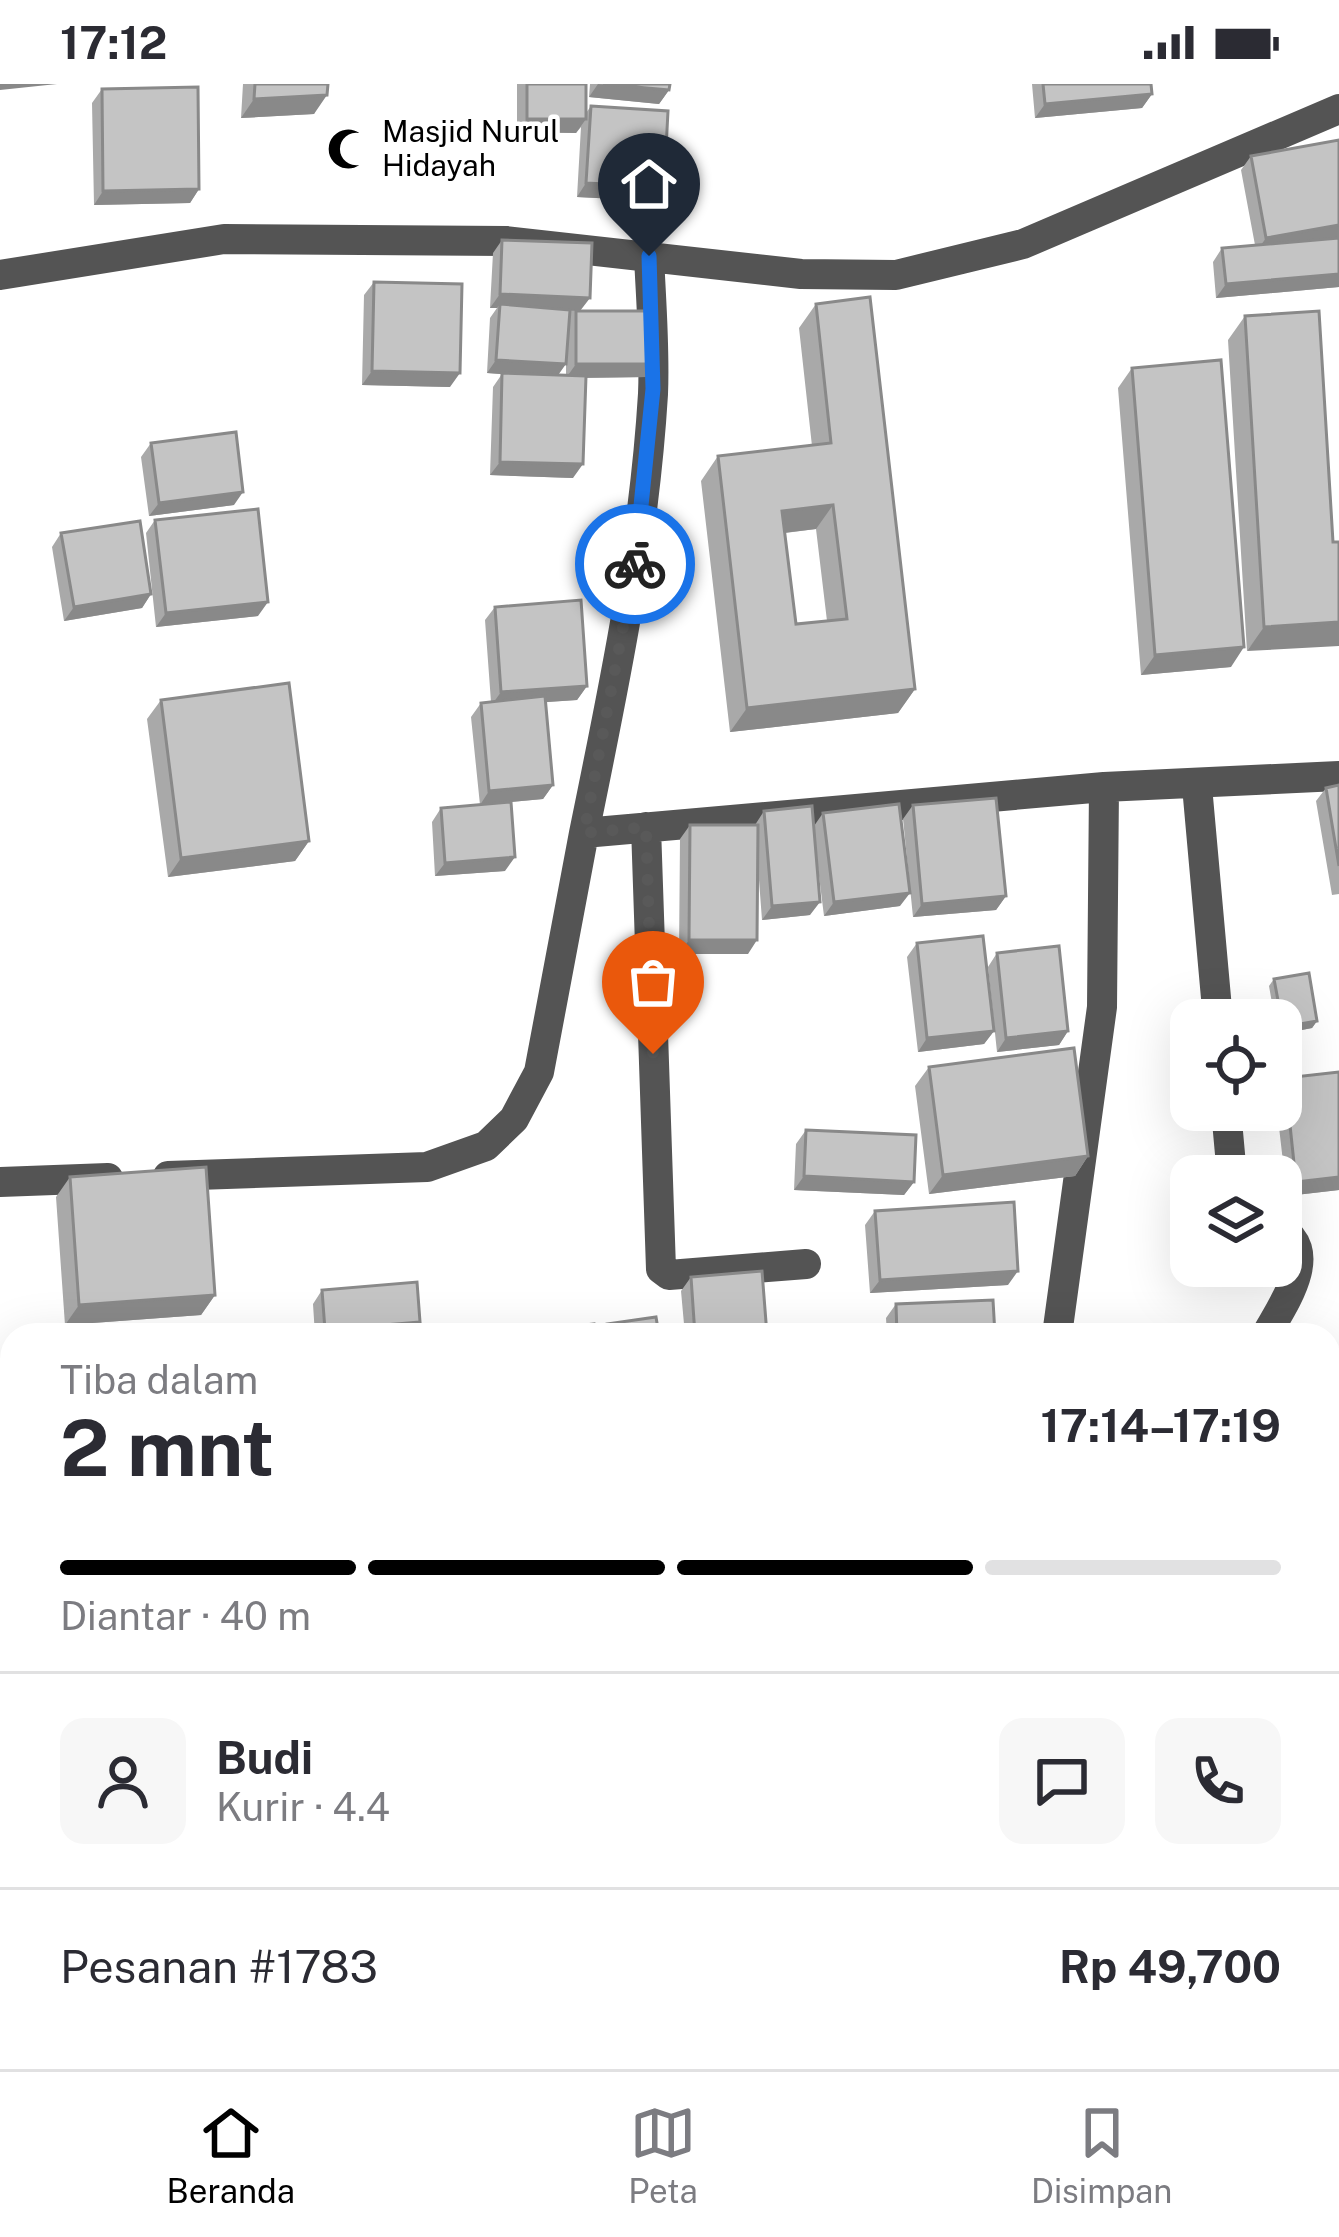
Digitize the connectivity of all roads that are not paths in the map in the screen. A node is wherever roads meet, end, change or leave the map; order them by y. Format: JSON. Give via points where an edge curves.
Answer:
{"nodes":[{"id":1,"x":1339,"y":110,"type":"edge"},
{"id":2,"x":649,"y":256,"type":"junction"},
{"id":3,"x":0,"y":275,"type":"edge"},
{"id":4,"x":1339,"y":776,"type":"edge"},
{"id":5,"x":1197,"y":786,"type":"junction"},
{"id":6,"x":1104,"y":787,"type":"junction"},
{"id":7,"x":646,"y":827,"type":"junction"},
{"id":8,"x":584,"y":833,"type":"junction"},
{"id":9,"x":1216,"y":999,"type":"edge"},
{"id":10,"x":0,"y":1182,"type":"edge"},
{"id":11,"x":806,"y":1264,"type":"dead end"},
{"id":12,"x":1290,"y":1287,"type":"edge"},
{"id":13,"x":1059,"y":1323,"type":"edge"},
{"id":14,"x":1272,"y":1323,"type":"edge"}],
"edges":[{"from":1,"to":2,"type":"street","via":[[1023,244],[896,275],[801,274]]},
{"from":2,"to":3,"type":"street","via":[[506,241],[224,239]]},
{"from":2,"to":8,"type":"street","via":[[653,389],[643,503]]},
{"from":4,"to":5,"type":"street"},
{"from":5,"to":6,"type":"street"},
{"from":5,"to":9,"type":"street"},
{"from":6,"to":7,"type":"street"},
{"from":6,"to":13,"type":"street","via":[[1102,1007]]},
{"from":7,"to":8,"type":"street"},
{"from":7,"to":11,"type":"street","via":[[660,1266],[669,1275]]},
{"from":8,"to":10,"type":"street","via":[[539,1072],[514,1119],[486,1145],[427,1166]]},
{"from":12,"to":14,"type":"street"}]}
